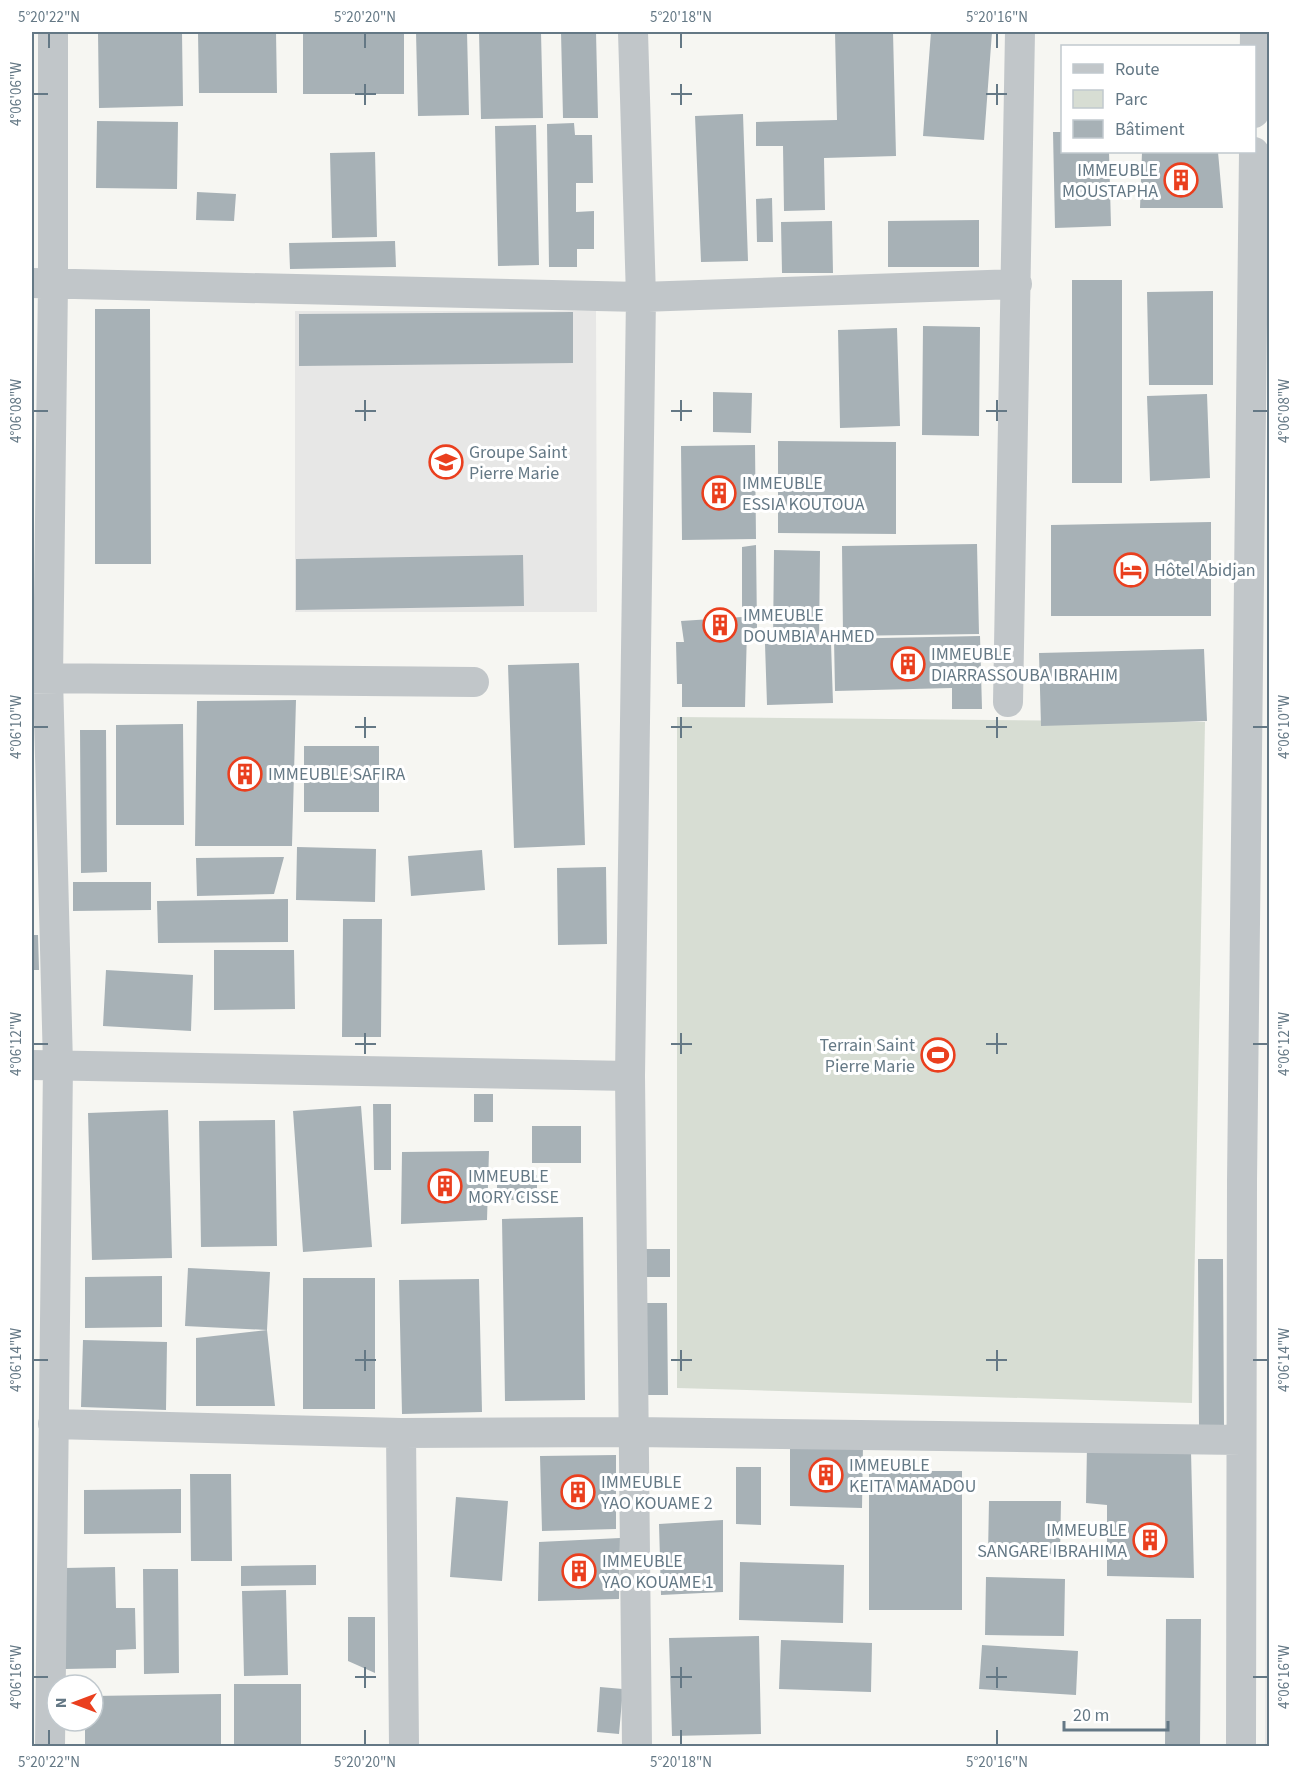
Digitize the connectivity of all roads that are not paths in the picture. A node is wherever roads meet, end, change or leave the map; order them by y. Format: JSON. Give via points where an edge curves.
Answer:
{"nodes":[{"id":1,"x":53,"y":32,"type":"edge"},
{"id":2,"x":633,"y":32,"type":"edge"},
{"id":3,"x":1020,"y":32,"type":"edge"},
{"id":4,"x":1254,"y":153,"type":"edge"},
{"id":5,"x":42,"y":283,"type":"edge"},
{"id":6,"x":1017,"y":284,"type":"junction"},
{"id":7,"x":641,"y":297,"type":"junction"},
{"id":8,"x":40,"y":678,"type":"edge"},
{"id":9,"x":474,"y":682,"type":"dead end"},
{"id":10,"x":1008,"y":702,"type":"dead end"},
{"id":11,"x":45,"y":1065,"type":"edge"},
{"id":12,"x":630,"y":1076,"type":"junction"},
{"id":13,"x":53,"y":1424,"type":"junction"},
{"id":14,"x":634,"y":1432,"type":"junction"},
{"id":15,"x":401,"y":1433,"type":"junction"},
{"id":16,"x":1241,"y":1440,"type":"junction"},
{"id":17,"x":50,"y":1746,"type":"edge"},
{"id":18,"x":404,"y":1746,"type":"edge"},
{"id":19,"x":637,"y":1746,"type":"edge"},
{"id":20,"x":1241,"y":1746,"type":"edge"}],
"edges":[{"from":1,"to":5,"type":"street"},
{"from":2,"to":7,"type":"street"},
{"from":3,"to":6,"type":"street"},
{"from":4,"to":16,"type":"street"},
{"from":5,"to":7,"type":"street"},
{"from":5,"to":8,"type":"street"},
{"from":6,"to":7,"type":"street"},
{"from":6,"to":10,"type":"street"},
{"from":7,"to":12,"type":"street"},
{"from":8,"to":9,"type":"street"},
{"from":8,"to":11,"type":"street"},
{"from":11,"to":12,"type":"street"},
{"from":11,"to":13,"type":"street"},
{"from":12,"to":14,"type":"street"},
{"from":13,"to":15,"type":"street"},
{"from":13,"to":17,"type":"street"},
{"from":14,"to":15,"type":"street"},
{"from":14,"to":16,"type":"street"},
{"from":14,"to":19,"type":"street"},
{"from":15,"to":18,"type":"street"},
{"from":16,"to":20,"type":"street"}]}
